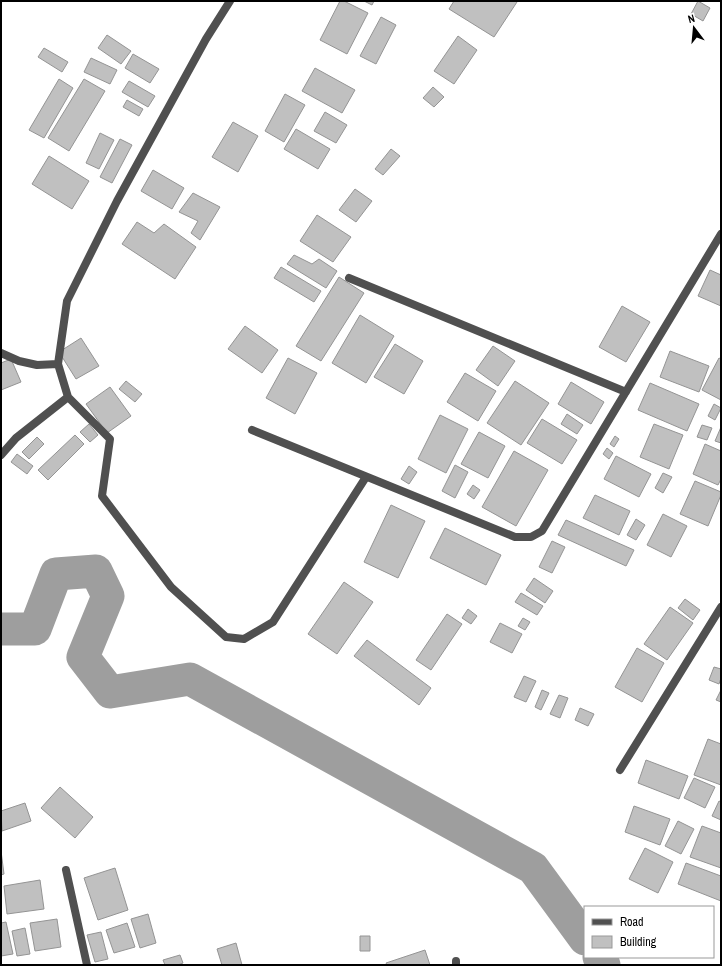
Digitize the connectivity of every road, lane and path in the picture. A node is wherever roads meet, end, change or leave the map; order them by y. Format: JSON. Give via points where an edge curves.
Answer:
{"nodes":[{"id":1,"x":230,"y":1,"type":"edge"},
{"id":2,"x":721,"y":234,"type":"edge"},
{"id":3,"x":348,"y":278,"type":"dead end"},
{"id":4,"x":1,"y":353,"type":"edge"},
{"id":5,"x":58,"y":364,"type":"junction"},
{"id":6,"x":626,"y":392,"type":"junction"},
{"id":7,"x":68,"y":397,"type":"junction"},
{"id":8,"x":252,"y":430,"type":"dead end"},
{"id":9,"x":1,"y":455,"type":"edge"},
{"id":10,"x":366,"y":477,"type":"junction"},
{"id":11,"x":721,"y":607,"type":"edge"},
{"id":12,"x":620,"y":770,"type":"dead end"},
{"id":13,"x":66,"y":870,"type":"dead end"},
{"id":14,"x":87,"y":965,"type":"edge"}],
"edges":[{"from":1,"to":5,"type":"street","via":[[206,39],[117,200],[72,288],[67,301]]},
{"from":2,"to":6,"type":"street"},
{"from":3,"to":6,"type":"street"},
{"from":4,"to":5,"type":"street","via":[[37,365]]},
{"from":5,"to":7,"type":"street"},
{"from":6,"to":10,"type":"street","via":[[542,531],[531,537],[515,537]]},
{"from":7,"to":9,"type":"street","via":[[16,438]]},
{"from":7,"to":10,"type":"street","via":[[110,439],[102,496],[171,587],[226,637],[244,639],[273,622]]},
{"from":8,"to":10,"type":"street"},
{"from":11,"to":12,"type":"street"},
{"from":13,"to":14,"type":"street"}]}
